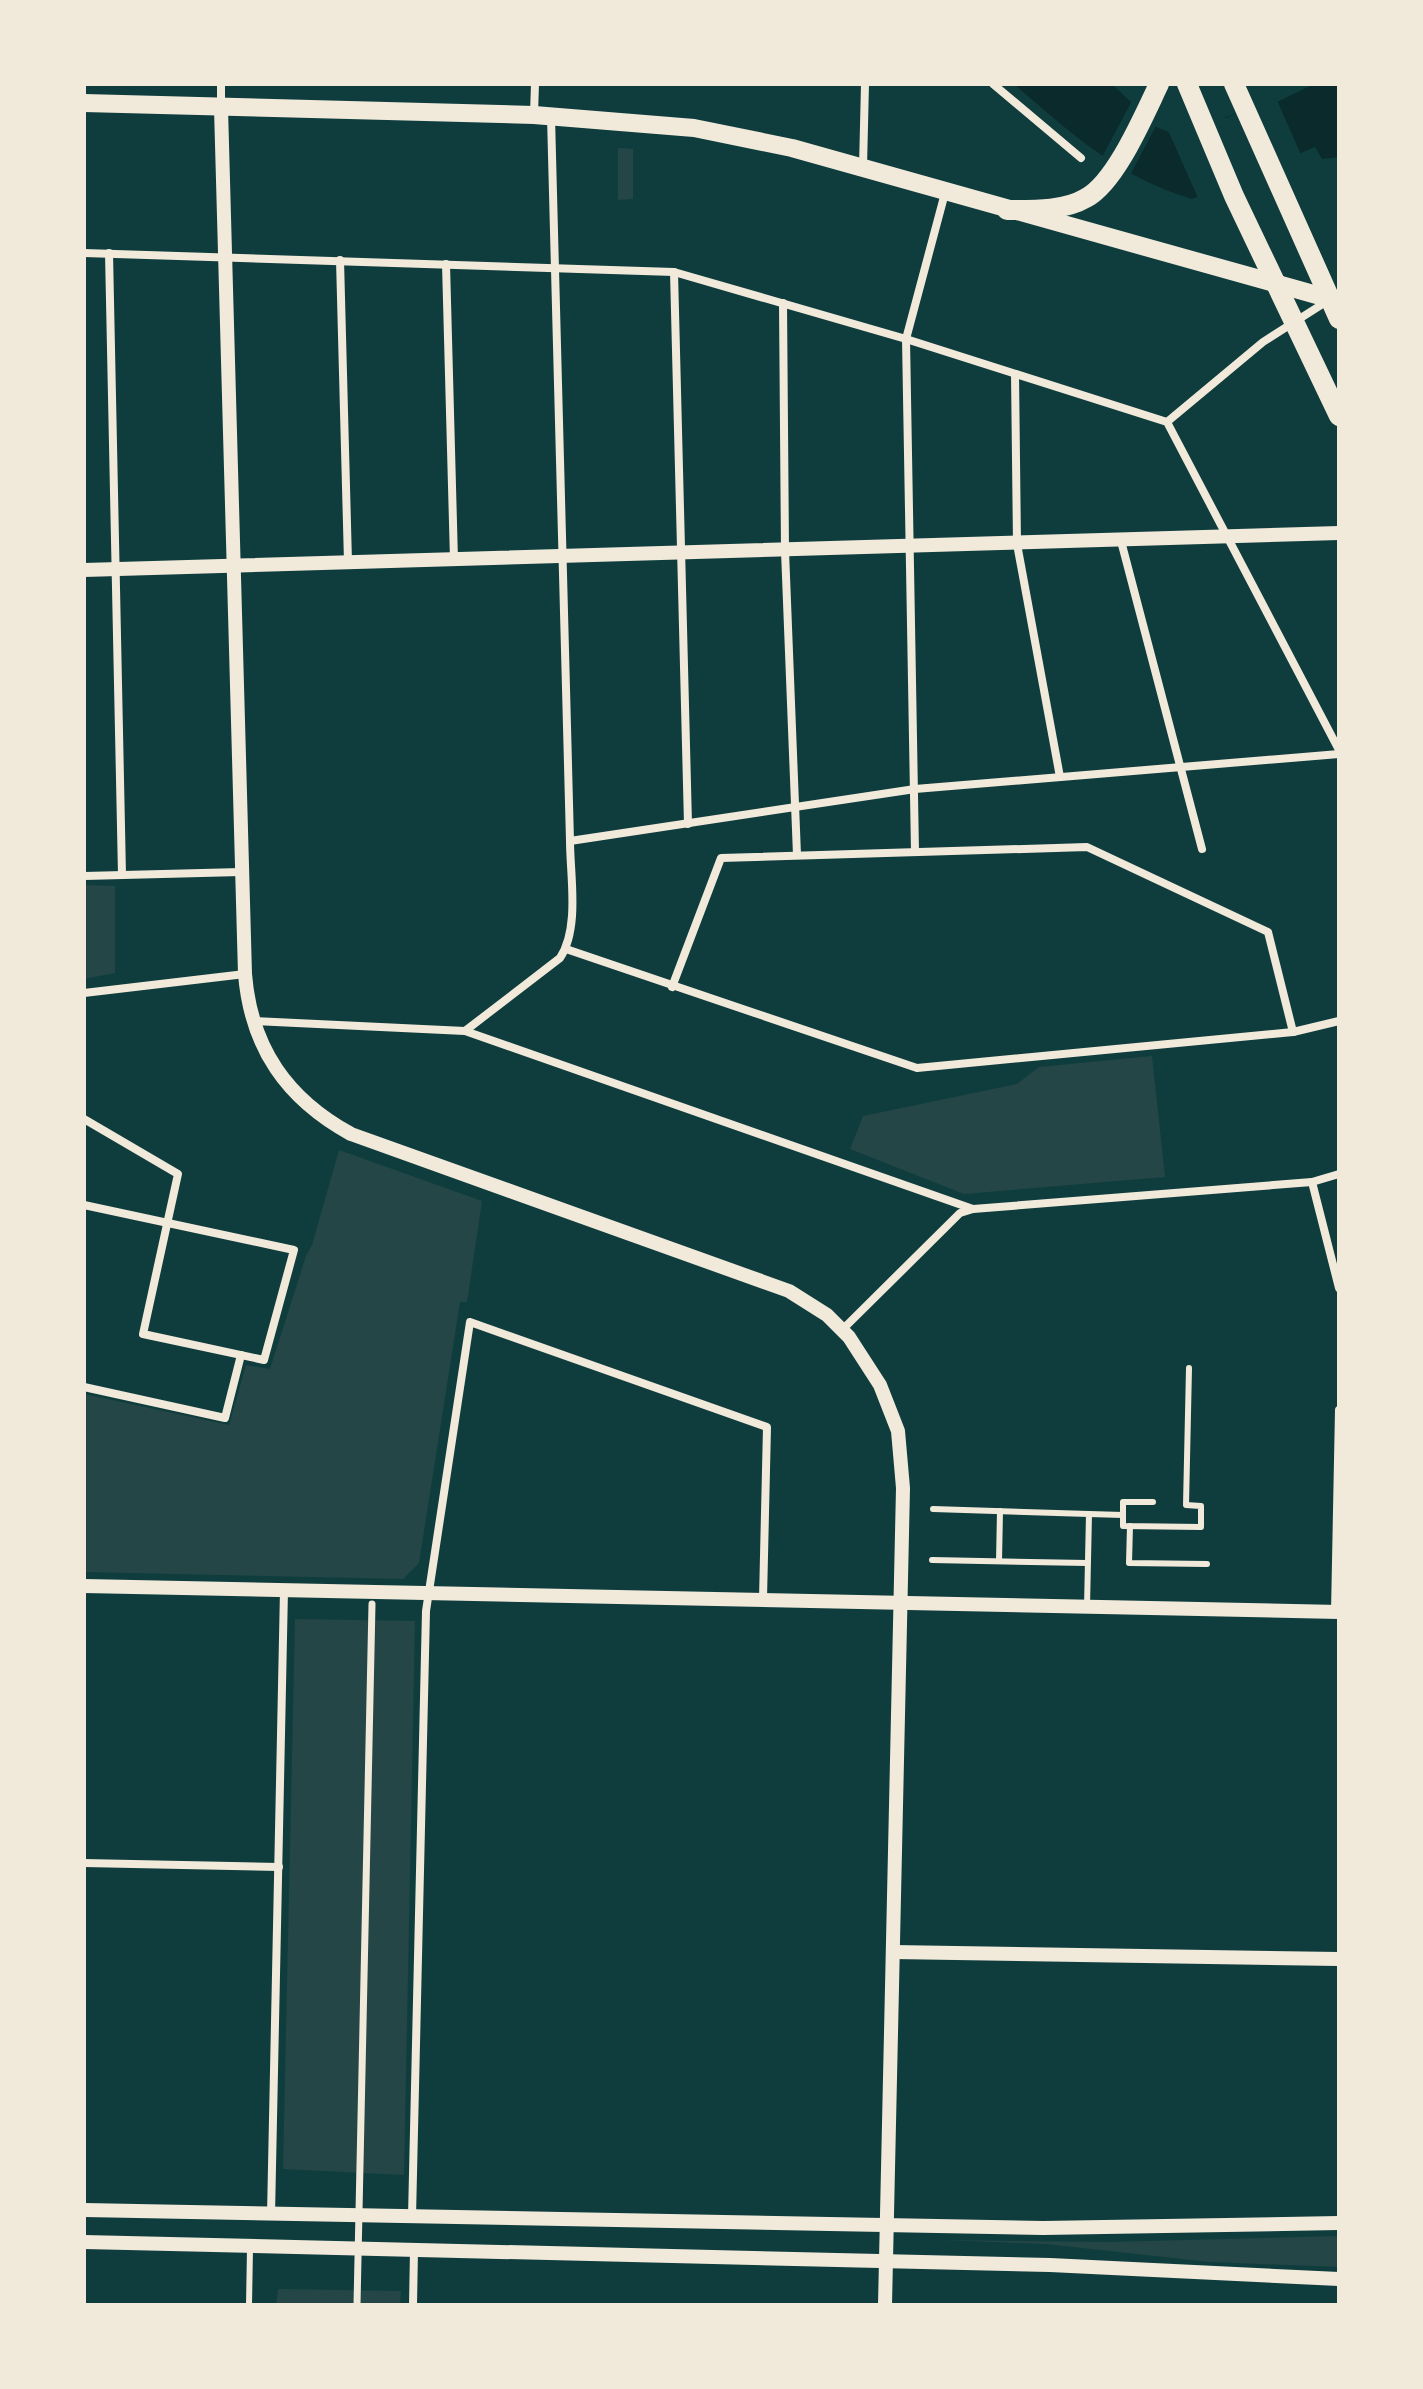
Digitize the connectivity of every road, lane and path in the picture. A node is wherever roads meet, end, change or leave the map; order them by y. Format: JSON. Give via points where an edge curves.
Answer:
{"nodes":[{"id":1,"x":221,"y":84,"type":"edge"},
{"id":2,"x":535,"y":84,"type":"edge"},
{"id":3,"x":865,"y":84,"type":"edge"},
{"id":4,"x":993,"y":84,"type":"edge"},
{"id":5,"x":1187,"y":84,"type":"edge"},
{"id":6,"x":1234,"y":84,"type":"edge"},
{"id":7,"x":1155,"y":89,"type":"edge"},
{"id":8,"x":84,"y":103,"type":"edge"},
{"id":9,"x":221,"y":108,"type":"junction"},
{"id":10,"x":543,"y":115,"type":"junction"},
{"id":11,"x":1081,"y":158,"type":"dead end"},
{"id":12,"x":863,"y":168,"type":"junction"},
{"id":13,"x":945,"y":192,"type":"junction"},
{"id":14,"x":1007,"y":210,"type":"junction"},
{"id":15,"x":84,"y":253,"type":"edge"},
{"id":16,"x":109,"y":253,"type":"junction"},
{"id":17,"x":225,"y":258,"type":"junction"},
{"id":18,"x":340,"y":260,"type":"junction"},
{"id":19,"x":446,"y":264,"type":"junction"},
{"id":20,"x":555,"y":265,"type":"junction"},
{"id":21,"x":674,"y":272,"type":"junction"},
{"id":22,"x":1279,"y":286,"type":"junction"},
{"id":23,"x":1335,"y":300,"type":"edge"},
{"id":24,"x":783,"y":303,"type":"junction"},
{"id":25,"x":1339,"y":319,"type":"edge"},
{"id":26,"x":1295,"y":320,"type":"junction"},
{"id":27,"x":906,"y":339,"type":"junction"},
{"id":28,"x":1015,"y":374,"type":"junction"},
{"id":29,"x":1339,"y":416,"type":"edge"},
{"id":30,"x":1167,"y":422,"type":"junction"},
{"id":31,"x":1339,"y":533,"type":"edge"},
{"id":32,"x":1228,"y":538,"type":"junction"},
{"id":33,"x":1121,"y":541,"type":"junction"},
{"id":34,"x":1017,"y":544,"type":"junction"},
{"id":35,"x":909,"y":547,"type":"junction"},
{"id":36,"x":785,"y":551,"type":"junction"},
{"id":37,"x":681,"y":554,"type":"junction"},
{"id":38,"x":562,"y":557,"type":"junction"},
{"id":39,"x":454,"y":560,"type":"junction"},
{"id":40,"x":348,"y":562,"type":"junction"},
{"id":41,"x":234,"y":565,"type":"junction"},
{"id":42,"x":115,"y":569,"type":"junction"},
{"id":43,"x":84,"y":570,"type":"edge"},
{"id":44,"x":1339,"y":752,"type":"edge"},
{"id":45,"x":1182,"y":765,"type":"junction"},
{"id":46,"x":1060,"y":777,"type":"junction"},
{"id":47,"x":915,"y":789,"type":"junction"},
{"id":48,"x":794,"y":808,"type":"junction"},
{"id":49,"x":688,"y":824,"type":"junction"},
{"id":50,"x":570,"y":841,"type":"junction"},
{"id":51,"x":1202,"y":849,"type":"dead end"},
{"id":52,"x":915,"y":852,"type":"junction"},
{"id":53,"x":797,"y":855,"type":"junction"},
{"id":54,"x":241,"y":872,"type":"junction"},
{"id":55,"x":122,"y":875,"type":"junction"},
{"id":56,"x":84,"y":876,"type":"edge"},
{"id":57,"x":566,"y":949,"type":"junction"},
{"id":58,"x":245,"y":974,"type":"junction"},
{"id":59,"x":672,"y":987,"type":"junction"},
{"id":60,"x":84,"y":993,"type":"edge"},
{"id":61,"x":252,"y":1021,"type":"junction"},
{"id":62,"x":1339,"y":1021,"type":"edge"},
{"id":63,"x":465,"y":1031,"type":"junction"},
{"id":64,"x":1293,"y":1032,"type":"junction"},
{"id":65,"x":84,"y":1119,"type":"edge"},
{"id":66,"x":1339,"y":1174,"type":"edge"},
{"id":67,"x":1312,"y":1182,"type":"junction"},
{"id":68,"x":84,"y":1205,"type":"edge"},
{"id":69,"x":973,"y":1209,"type":"junction"},
{"id":70,"x":168,"y":1222,"type":"junction"},
{"id":71,"x":1339,"y":1288,"type":"edge"},
{"id":72,"x":842,"y":1330,"type":"junction"},
{"id":73,"x":241,"y":1355,"type":"junction"},
{"id":74,"x":1189,"y":1368,"type":"dead end"},
{"id":75,"x":84,"y":1387,"type":"edge"},
{"id":76,"x":1339,"y":1410,"type":"edge"},
{"id":77,"x":1153,"y":1502,"type":"dead end"},
{"id":78,"x":933,"y":1509,"type":"dead end"},
{"id":79,"x":1000,"y":1511,"type":"junction"},
{"id":80,"x":1089,"y":1514,"type":"junction"},
{"id":81,"x":1123,"y":1515,"type":"junction"},
{"id":82,"x":1130,"y":1526,"type":"junction"},
{"id":83,"x":932,"y":1560,"type":"dead end"},
{"id":84,"x":999,"y":1561,"type":"junction"},
{"id":85,"x":1087,"y":1563,"type":"junction"},
{"id":86,"x":1207,"y":1564,"type":"dead end"},
{"id":87,"x":84,"y":1586,"type":"edge"},
{"id":88,"x":284,"y":1590,"type":"junction"},
{"id":89,"x":429,"y":1595,"type":"junction"},
{"id":90,"x":763,"y":1599,"type":"junction"},
{"id":91,"x":901,"y":1603,"type":"junction"},
{"id":92,"x":372,"y":1604,"type":"dead end"},
{"id":93,"x":1087,"y":1607,"type":"junction"},
{"id":94,"x":1337,"y":1612,"type":"edge"},
{"id":95,"x":84,"y":1863,"type":"edge"},
{"id":96,"x":279,"y":1867,"type":"junction"},
{"id":97,"x":893,"y":1952,"type":"junction"},
{"id":98,"x":1339,"y":1959,"type":"edge"},
{"id":99,"x":84,"y":2210,"type":"edge"},
{"id":100,"x":271,"y":2215,"type":"junction"},
{"id":101,"x":412,"y":2218,"type":"junction"},
{"id":102,"x":1339,"y":2223,"type":"edge"},
{"id":103,"x":886,"y":2224,"type":"junction"},
{"id":104,"x":84,"y":2242,"type":"edge"},
{"id":105,"x":250,"y":2244,"type":"junction"},
{"id":106,"x":414,"y":2249,"type":"junction"},
{"id":107,"x":885,"y":2261,"type":"junction"},
{"id":108,"x":1339,"y":2279,"type":"edge"},
{"id":109,"x":249,"y":2305,"type":"edge"},
{"id":110,"x":357,"y":2305,"type":"edge"},
{"id":111,"x":413,"y":2305,"type":"edge"},
{"id":112,"x":885,"y":2305,"type":"edge"}],
"edges":[{"from":1,"to":9,"type":"street"},
{"from":2,"to":10,"type":"street"},
{"from":3,"to":12,"type":"street"},
{"from":4,"to":11,"type":"street"},
{"from":5,"to":22,"type":"highway"},
{"from":6,"to":23,"type":"highway"},
{"from":7,"to":14,"type":"highway","via":[[1112,173],[1085,199],[1037,210]]},
{"from":8,"to":9,"type":"main road"},
{"from":9,"to":10,"type":"main road"},
{"from":9,"to":17,"type":"street"},
{"from":10,"to":12,"type":"main road","via":[[694,128]]},
{"from":10,"to":20,"type":"street"},
{"from":12,"to":13,"type":"main road"},
{"from":13,"to":14,"type":"main road"},
{"from":13,"to":27,"type":"street"},
{"from":14,"to":22,"type":"main road"},
{"from":15,"to":16,"type":"street"},
{"from":16,"to":17,"type":"street"},
{"from":16,"to":42,"type":"street"},
{"from":17,"to":18,"type":"street"},
{"from":17,"to":41,"type":"street"},
{"from":18,"to":19,"type":"street"},
{"from":18,"to":40,"type":"street"},
{"from":19,"to":20,"type":"street"},
{"from":19,"to":39,"type":"street"},
{"from":20,"to":21,"type":"street"},
{"from":20,"to":38,"type":"street"},
{"from":21,"to":24,"type":"street"},
{"from":21,"to":37,"type":"street"},
{"from":22,"to":23,"type":"main road"},
{"from":22,"to":26,"type":"highway"},
{"from":23,"to":25,"type":"highway"},
{"from":23,"to":26,"type":"street"},
{"from":24,"to":27,"type":"street"},
{"from":24,"to":36,"type":"street"},
{"from":26,"to":29,"type":"highway"},
{"from":26,"to":30,"type":"street"},
{"from":27,"to":28,"type":"street"},
{"from":27,"to":35,"type":"street"},
{"from":28,"to":30,"type":"street"},
{"from":28,"to":34,"type":"street"},
{"from":30,"to":32,"type":"street"},
{"from":31,"to":32,"type":"street"},
{"from":32,"to":33,"type":"street"},
{"from":32,"to":44,"type":"street"},
{"from":33,"to":34,"type":"street"},
{"from":33,"to":45,"type":"street"},
{"from":34,"to":35,"type":"street"},
{"from":34,"to":46,"type":"street"},
{"from":35,"to":36,"type":"street"},
{"from":35,"to":47,"type":"street"},
{"from":36,"to":37,"type":"street"},
{"from":36,"to":48,"type":"street"},
{"from":37,"to":38,"type":"street"},
{"from":37,"to":49,"type":"street"},
{"from":38,"to":39,"type":"street"},
{"from":38,"to":50,"type":"street"},
{"from":39,"to":40,"type":"street"},
{"from":40,"to":41,"type":"street"},
{"from":41,"to":42,"type":"street"},
{"from":41,"to":54,"type":"street"},
{"from":42,"to":43,"type":"street"},
{"from":42,"to":55,"type":"street"},
{"from":44,"to":45,"type":"street"},
{"from":45,"to":46,"type":"street"},
{"from":45,"to":51,"type":"street"},
{"from":46,"to":47,"type":"street"},
{"from":47,"to":48,"type":"street"},
{"from":47,"to":52,"type":"street"},
{"from":48,"to":49,"type":"street"},
{"from":48,"to":53,"type":"street"},
{"from":49,"to":50,"type":"street"},
{"from":50,"to":57,"type":"street"},
{"from":52,"to":53,"type":"street"},
{"from":52,"to":64,"type":"street","via":[[1087,847],[1177,888],[1268,932]]},
{"from":53,"to":59,"type":"street","via":[[721,858]]},
{"from":54,"to":55,"type":"street"},
{"from":54,"to":58,"type":"street"},
{"from":55,"to":56,"type":"street"},
{"from":57,"to":59,"type":"street"},
{"from":57,"to":63,"type":"street"},
{"from":58,"to":60,"type":"street"},
{"from":58,"to":61,"type":"street"},
{"from":59,"to":64,"type":"street","via":[[917,1068]]},
{"from":61,"to":63,"type":"street"},
{"from":61,"to":72,"type":"street","via":[[271,1063],[293,1092],[351,1134],[766,1281],[808,1302]]},
{"from":62,"to":64,"type":"street"},
{"from":63,"to":69,"type":"street"},
{"from":65,"to":70,"type":"street","via":[[178,1174]]},
{"from":66,"to":67,"type":"street"},
{"from":67,"to":69,"type":"street"},
{"from":67,"to":71,"type":"street"},
{"from":68,"to":70,"type":"street"},
{"from":69,"to":72,"type":"street","via":[[960,1213]]},
{"from":70,"to":73,"type":"street","via":[[143,1334]]},
{"from":70,"to":73,"type":"street","via":[[294,1250],[264,1360]]},
{"from":72,"to":91,"type":"street","via":[[867,1361],[898,1431],[903,1488]]},
{"from":73,"to":75,"type":"street","via":[[225,1418]]},
{"from":74,"to":82,"type":"lane","via":[[1186,1505],[1201,1506],[1201,1527]]},
{"from":76,"to":94,"type":"street"},
{"from":77,"to":81,"type":"lane","via":[[1123,1502]]},
{"from":78,"to":79,"type":"lane"},
{"from":79,"to":80,"type":"lane"},
{"from":79,"to":84,"type":"lane"},
{"from":80,"to":81,"type":"lane"},
{"from":80,"to":85,"type":"lane"},
{"from":81,"to":82,"type":"lane","via":[[1123,1526]]},
{"from":82,"to":86,"type":"lane","via":[[1129,1563]]},
{"from":83,"to":84,"type":"lane"},
{"from":84,"to":85,"type":"lane"},
{"from":85,"to":93,"type":"lane"},
{"from":87,"to":88,"type":"street"},
{"from":88,"to":89,"type":"street"},
{"from":88,"to":96,"type":"street"},
{"from":89,"to":90,"type":"street"},
{"from":89,"to":90,"type":"street","via":[[470,1322],[767,1427]]},
{"from":89,"to":101,"type":"street"},
{"from":90,"to":91,"type":"street"},
{"from":91,"to":93,"type":"street"},
{"from":91,"to":97,"type":"street"},
{"from":92,"to":110,"type":"street"},
{"from":93,"to":94,"type":"street"},
{"from":95,"to":96,"type":"street"},
{"from":96,"to":100,"type":"street"},
{"from":97,"to":98,"type":"street"},
{"from":97,"to":103,"type":"street"},
{"from":99,"to":100,"type":"street"},
{"from":100,"to":101,"type":"street"},
{"from":101,"to":103,"type":"street"},
{"from":102,"to":103,"type":"street","via":[[1043,2228]]},
{"from":103,"to":107,"type":"street"},
{"from":104,"to":105,"type":"street"},
{"from":105,"to":106,"type":"street"},
{"from":105,"to":109,"type":"lane"},
{"from":106,"to":107,"type":"street"},
{"from":106,"to":111,"type":"street"},
{"from":107,"to":108,"type":"street"},
{"from":107,"to":112,"type":"street"}]}
